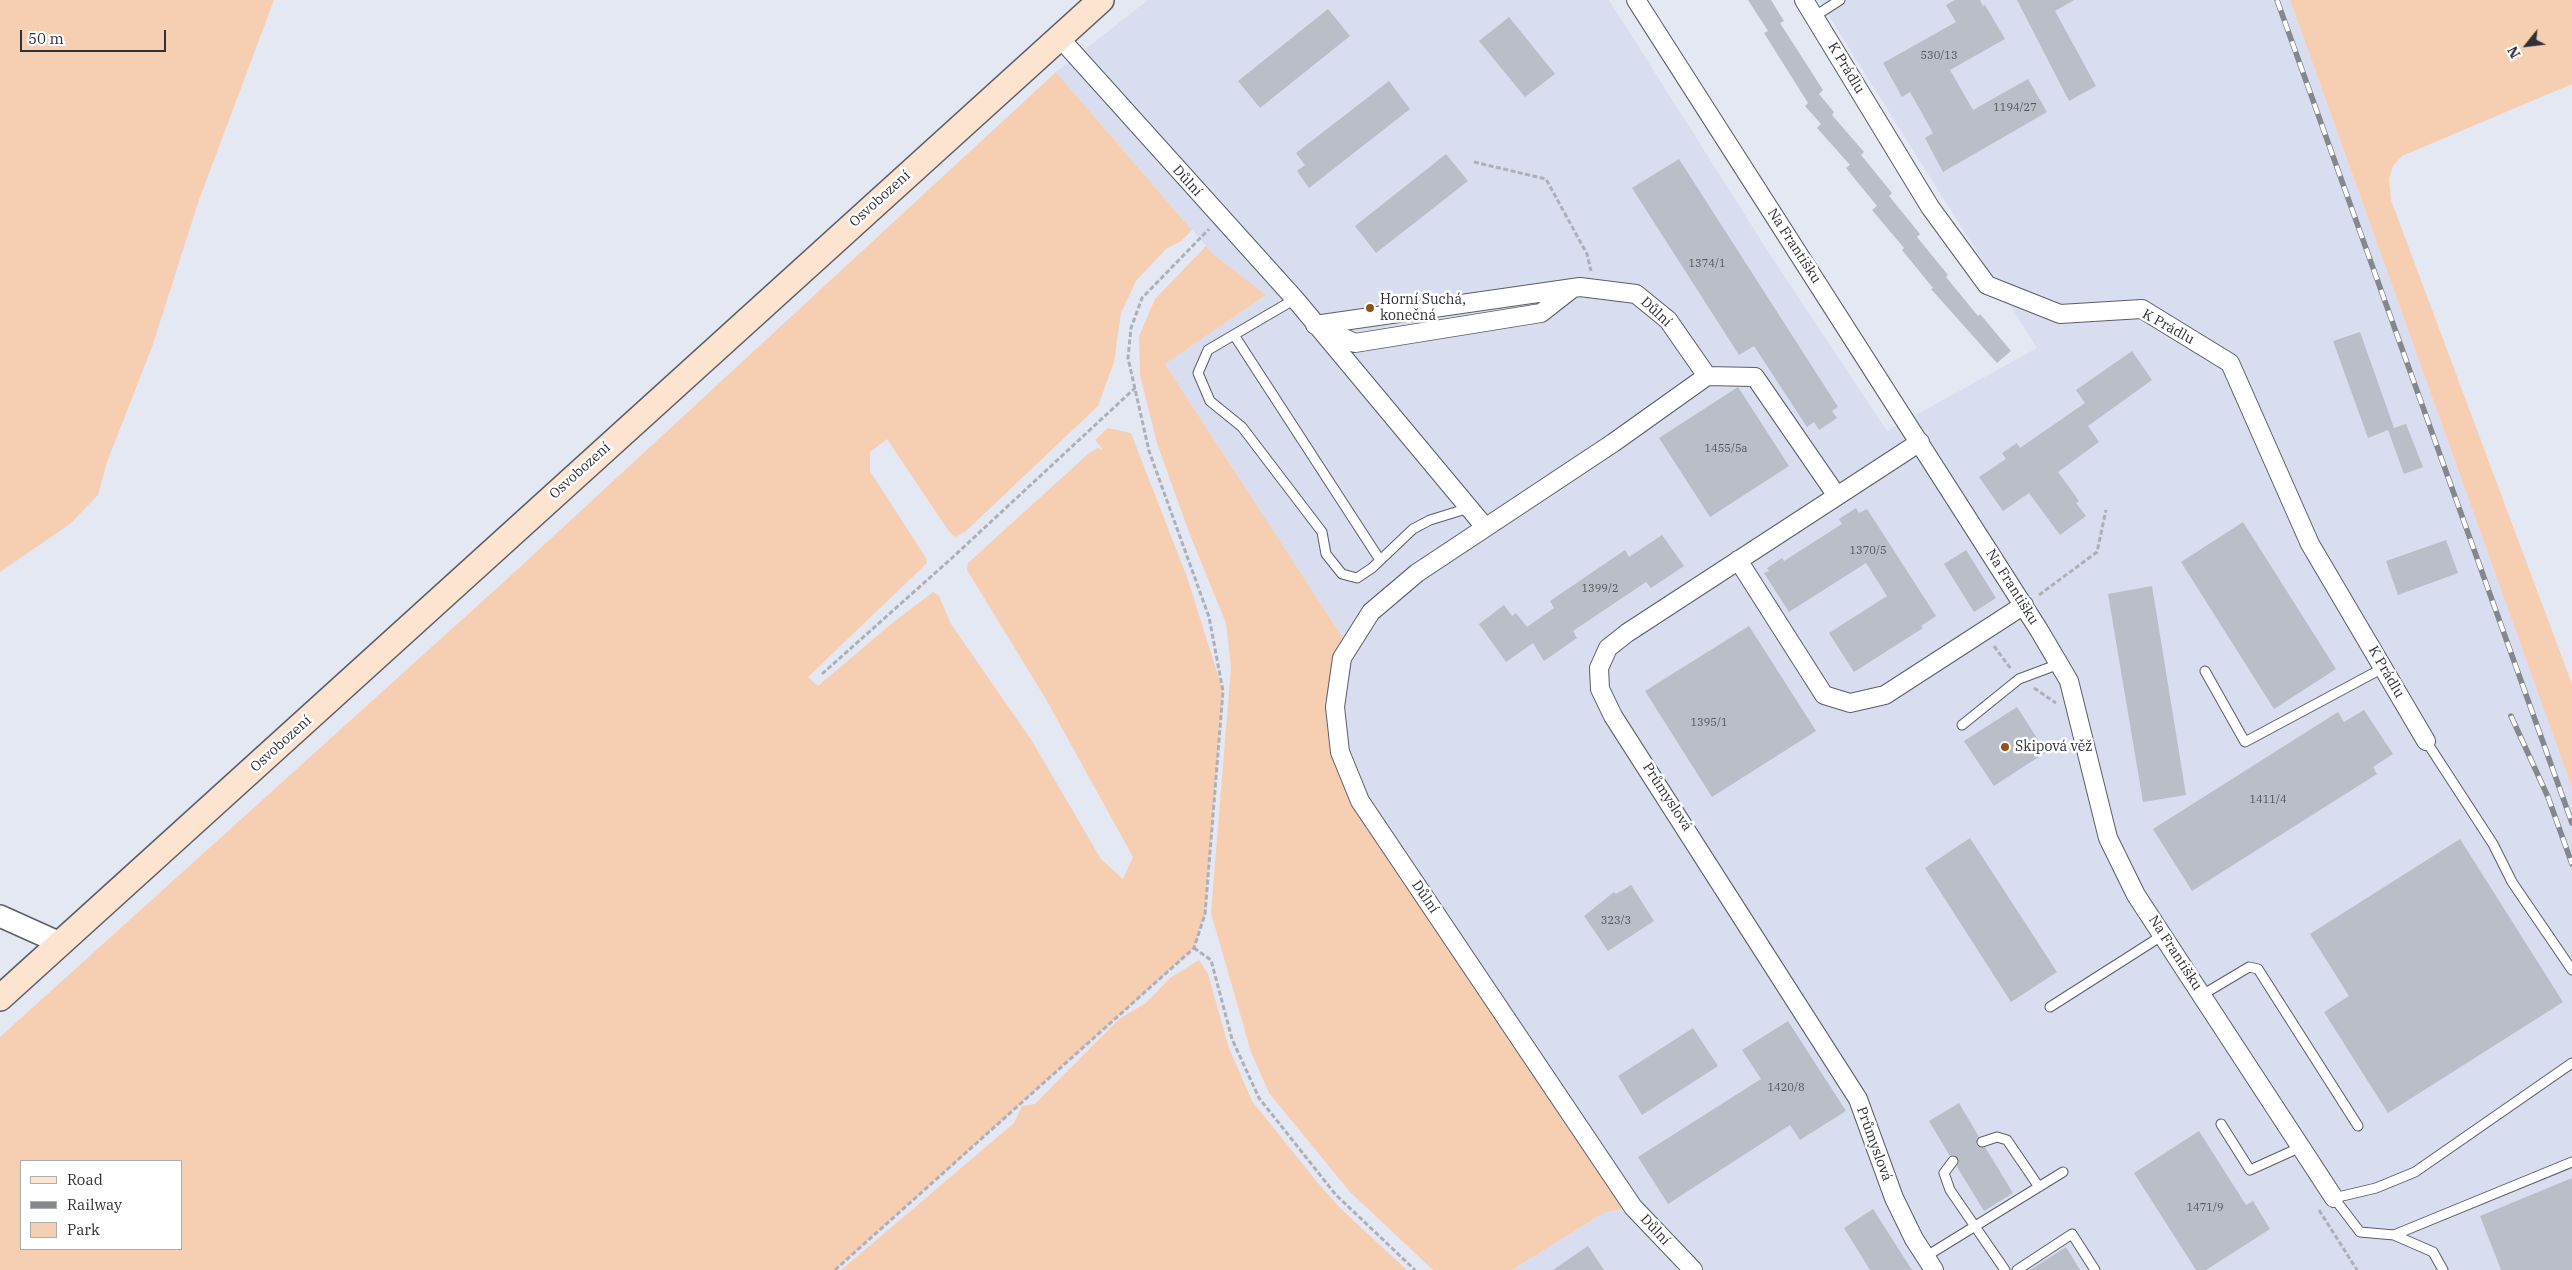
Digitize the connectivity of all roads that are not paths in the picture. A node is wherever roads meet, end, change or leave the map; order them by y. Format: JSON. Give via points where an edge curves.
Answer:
{"nodes":[{"id":1,"x":1101,"y":0,"type":"edge"},
{"id":2,"x":1636,"y":0,"type":"edge"},
{"id":3,"x":1804,"y":0,"type":"edge"},
{"id":4,"x":1840,"y":0,"type":"edge"},
{"id":5,"x":1814,"y":16,"type":"junction"},
{"id":6,"x":1059,"y":37,"type":"junction"},
{"id":7,"x":1295,"y":299,"type":"junction"},
{"id":8,"x":1315,"y":325,"type":"junction"},
{"id":9,"x":1234,"y":334,"type":"junction"},
{"id":10,"x":1707,"y":376,"type":"junction"},
{"id":11,"x":1920,"y":442,"type":"junction"},
{"id":12,"x":1838,"y":496,"type":"junction"},
{"id":13,"x":1469,"y":508,"type":"junction"},
{"id":14,"x":1485,"y":527,"type":"junction"},
{"id":15,"x":1380,"y":560,"type":"junction"},
{"id":16,"x":1738,"y":560,"type":"junction"},
{"id":17,"x":2024,"y":605,"type":"junction"},
{"id":18,"x":2059,"y":664,"type":"junction"},
{"id":19,"x":2383,"y":668,"type":"junction"},
{"id":20,"x":2206,"y":671,"type":"dead end"},
{"id":21,"x":1962,"y":725,"type":"dead end"},
{"id":22,"x":2426,"y":741,"type":"joint"},
{"id":23,"x":0,"y":916,"type":"edge"},
{"id":24,"x":2163,"y":935,"type":"junction"},
{"id":25,"x":60,"y":944,"type":"junction"},
{"id":26,"x":2572,"y":970,"type":"edge"},
{"id":27,"x":2202,"y":995,"type":"junction"},
{"id":28,"x":0,"y":998,"type":"edge"},
{"id":29,"x":2050,"y":1007,"type":"dead end"},
{"id":30,"x":2572,"y":1063,"type":"edge"},
{"id":31,"x":2221,"y":1124,"type":"dead end"},
{"id":32,"x":2358,"y":1126,"type":"dead end"},
{"id":33,"x":1982,"y":1142,"type":"dead end"},
{"id":34,"x":2301,"y":1147,"type":"junction"},
{"id":35,"x":1953,"y":1161,"type":"dead end"},
{"id":36,"x":2572,"y":1162,"type":"edge"},
{"id":37,"x":2063,"y":1172,"type":"dead end"},
{"id":38,"x":2039,"y":1186,"type":"junction"},
{"id":39,"x":2334,"y":1198,"type":"junction"},
{"id":40,"x":1974,"y":1226,"type":"junction"},
{"id":41,"x":2394,"y":1235,"type":"junction"},
{"id":42,"x":1929,"y":1264,"type":"edge"},
{"id":43,"x":1693,"y":1270,"type":"edge"},
{"id":44,"x":2005,"y":1270,"type":"edge"},
{"id":45,"x":2017,"y":1270,"type":"edge"},
{"id":46,"x":2096,"y":1270,"type":"edge"},
{"id":47,"x":2443,"y":1270,"type":"edge"}],
"edges":[{"from":1,"to":6,"type":"main road","name":"Osvobození"},
{"from":2,"to":11,"type":"street","name":"Na Františku"},
{"from":3,"to":5,"type":"street","name":"K Prádlu"},
{"from":4,"to":5,"type":"lane"},
{"from":5,"to":19,"type":"street","name":"K Prádlu","via":[[1930,207],[1987,285],[2060,314],[2142,309],[2230,363],[2310,544]]},
{"from":6,"to":7,"type":"street","name":"Důlní"},
{"from":6,"to":25,"type":"main road","name":"Osvobození"},
{"from":7,"to":8,"type":"street","name":"Důlní"},
{"from":7,"to":9,"type":"lane"},
{"from":8,"to":10,"type":"street","name":"Důlní","via":[[1573,288],[1595,288],[1636,294],[1668,320]]},
{"from":8,"to":13,"type":"street","name":"Důlní"},
{"from":9,"to":15,"type":"lane"},
{"from":9,"to":15,"type":"lane","via":[[1208,350],[1198,373],[1210,401],[1242,427],[1322,532],[1326,554],[1342,574],[1357,578]]},
{"from":10,"to":12,"type":"street","via":[[1755,378]]},
{"from":10,"to":14,"type":"street","name":"Důlní","via":[[1613,443]]},
{"from":11,"to":12,"type":"street","name":"Průmyslová"},
{"from":11,"to":17,"type":"street","name":"Na Františku"},
{"from":12,"to":16,"type":"street","name":"Průmyslová"},
{"from":13,"to":14,"type":"street","name":"Důlní"},
{"from":13,"to":15,"type":"lane","via":[[1413,529]]},
{"from":14,"to":43,"type":"street","name":"Důlní","via":[[1417,573],[1371,612],[1342,658],[1335,706],[1340,752],[1360,801],[1633,1207]]},
{"from":16,"to":17,"type":"street","via":[[1824,695],[1850,703],[1885,695]]},
{"from":16,"to":42,"type":"street","name":"Průmyslová","via":[[1608,648],[1599,668],[1600,689],[1613,716],[1858,1099],[1894,1198]]},
{"from":17,"to":18,"type":"street","name":"Na Františku"},
{"from":18,"to":21,"type":"lane","via":[[2019,680]]},
{"from":18,"to":24,"type":"street","name":"Na Františku","via":[[2069,681],[2108,838],[2136,895]]},
{"from":19,"to":20,"type":"lane","via":[[2245,742]]},
{"from":19,"to":22,"type":"street","name":"K Prádlu"},
{"from":22,"to":26,"type":"lane","via":[[2493,844],[2512,882]]},
{"from":23,"to":25,"type":"street"},
{"from":24,"to":27,"type":"street","name":"Na Františku"},
{"from":24,"to":29,"type":"lane"},
{"from":25,"to":28,"type":"main road","name":"Osvobození"},
{"from":27,"to":32,"type":"lane","via":[[2249,967],[2258,969]]},
{"from":27,"to":34,"type":"street","name":"Na Františku"},
{"from":30,"to":39,"type":"lane","via":[[2415,1172],[2376,1188]]},
{"from":31,"to":34,"type":"lane","via":[[2250,1170]]},
{"from":33,"to":38,"type":"lane","via":[[1997,1137],[2007,1140]]},
{"from":34,"to":39,"type":"street","name":"Na Františku"},
{"from":35,"to":40,"type":"lane","via":[[1944,1173],[1950,1190]]},
{"from":36,"to":41,"type":"lane"},
{"from":37,"to":38,"type":"lane"},
{"from":38,"to":40,"type":"lane"},
{"from":39,"to":41,"type":"lane","via":[[2360,1232]]},
{"from":40,"to":42,"type":"lane"},
{"from":40,"to":44,"type":"lane"},
{"from":41,"to":47,"type":"lane","via":[[2433,1252]]},
{"from":45,"to":46,"type":"lane","via":[[2072,1234]]}]}
